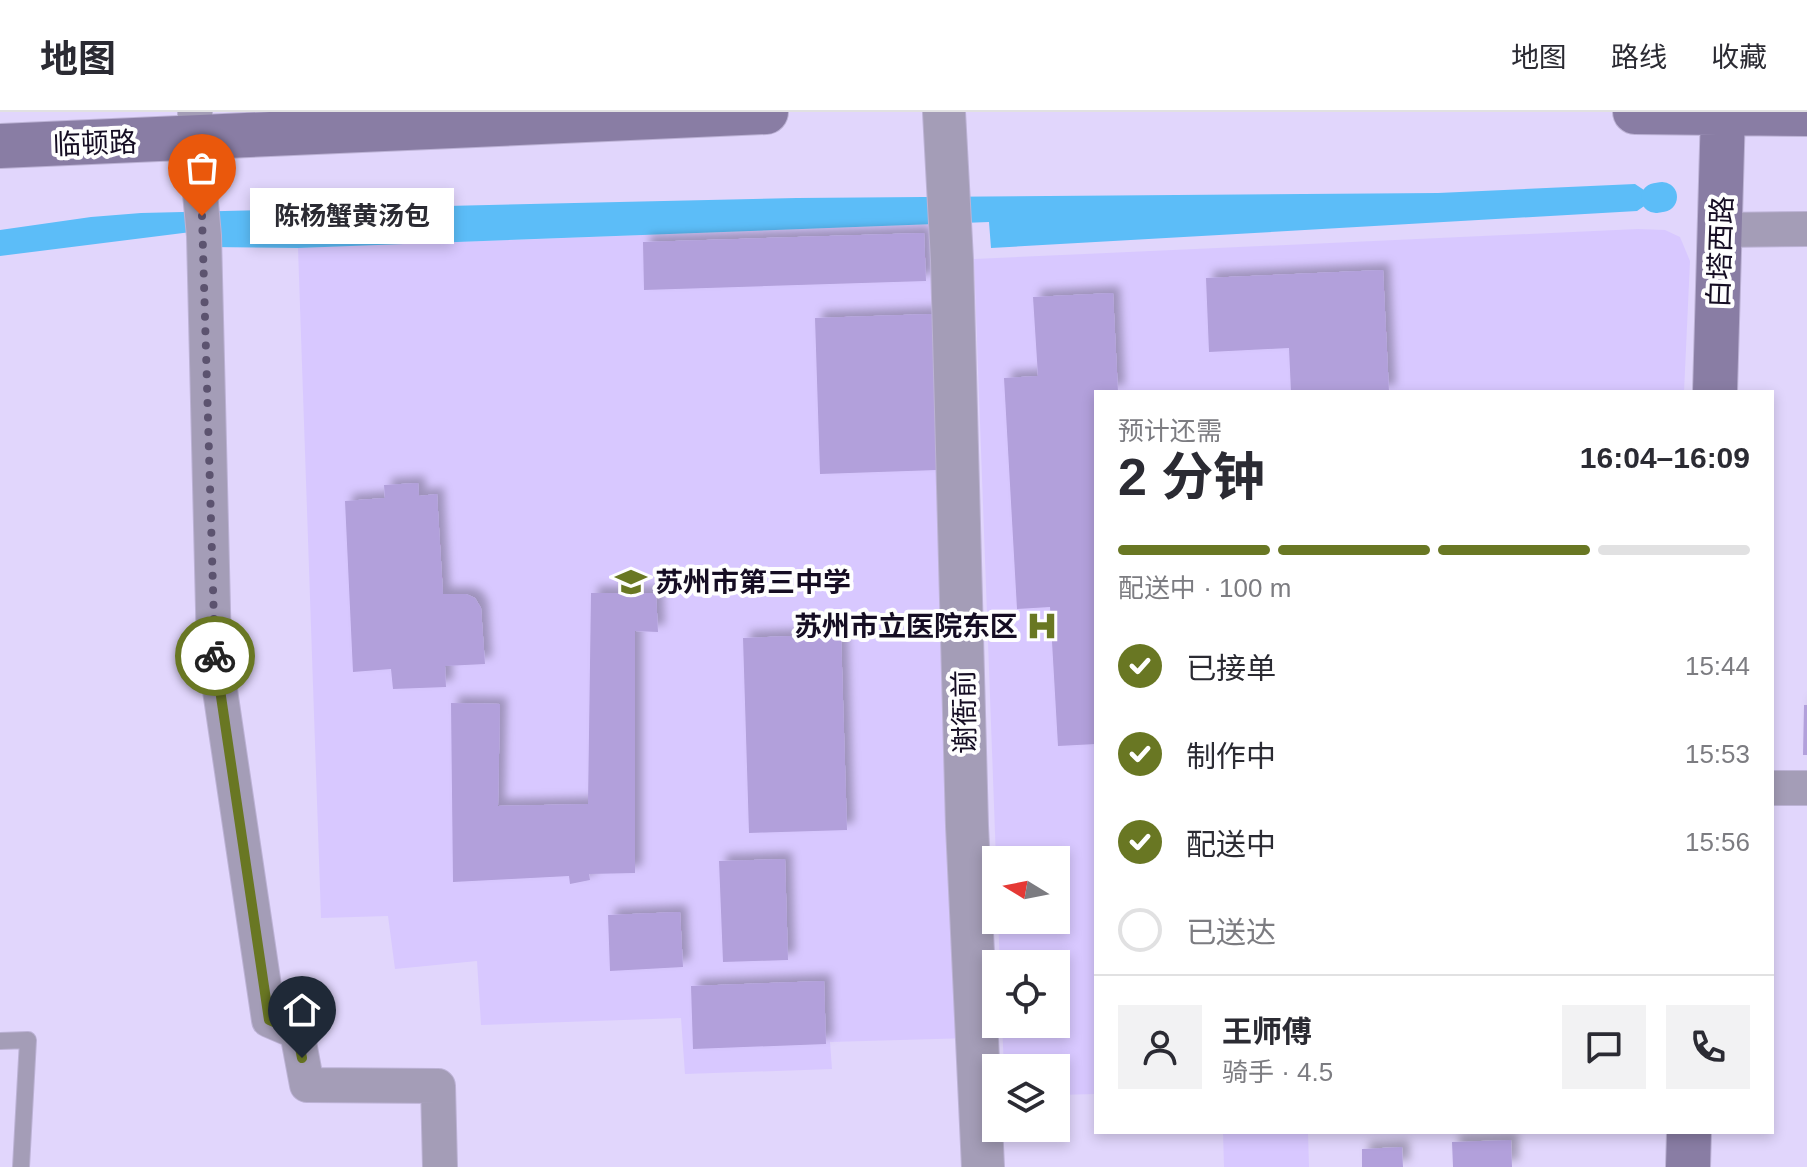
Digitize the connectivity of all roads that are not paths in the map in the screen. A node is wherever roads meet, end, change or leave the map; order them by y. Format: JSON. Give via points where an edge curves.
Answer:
{"nodes":[{"id":1,"x":766,"y":112,"type":"edge"},
{"id":2,"x":944,"y":112,"type":"edge"},
{"id":3,"x":1635,"y":112,"type":"edge"},
{"id":4,"x":1723,"y":112,"type":"edge"},
{"id":5,"x":1807,"y":114,"type":"edge"},
{"id":6,"x":195,"y":126,"type":"edge"},
{"id":7,"x":0,"y":146,"type":"edge"},
{"id":8,"x":1807,"y":229,"type":"edge"},
{"id":9,"x":1721,"y":230,"type":"junction"},
{"id":10,"x":1715,"y":390,"type":"edge"},
{"id":11,"x":1774,"y":788,"type":"edge"},
{"id":12,"x":1807,"y":788,"type":"edge"},
{"id":13,"x":0,"y":1041,"type":"edge"},
{"id":14,"x":1689,"y":1134,"type":"edge"},
{"id":15,"x":21,"y":1167,"type":"edge"},
{"id":16,"x":440,"y":1167,"type":"edge"},
{"id":17,"x":983,"y":1167,"type":"edge"},
{"id":18,"x":1688,"y":1167,"type":"edge"}],
"edges":[{"from":1,"to":6,"type":"main road","name":"临顿路"},
{"from":2,"to":17,"type":"street","name":"谢衙前"},
{"from":3,"to":4,"type":"main road"},
{"from":4,"to":5,"type":"main road"},
{"from":4,"to":9,"type":"main road","name":"白塔西路"},
{"from":6,"to":7,"type":"main road","name":"临顿路"},
{"from":6,"to":16,"type":"street","via":[[204,236],[214,650],[269,1020],[297,1032],[307,1085],[438,1086]]},
{"from":8,"to":9,"type":"street"},
{"from":9,"to":10,"type":"main road","name":"白塔西路"},
{"from":11,"to":12,"type":"street"},
{"from":13,"to":15,"type":"lane","via":[[28,1040]]},
{"from":14,"to":18,"type":"main road"}]}
